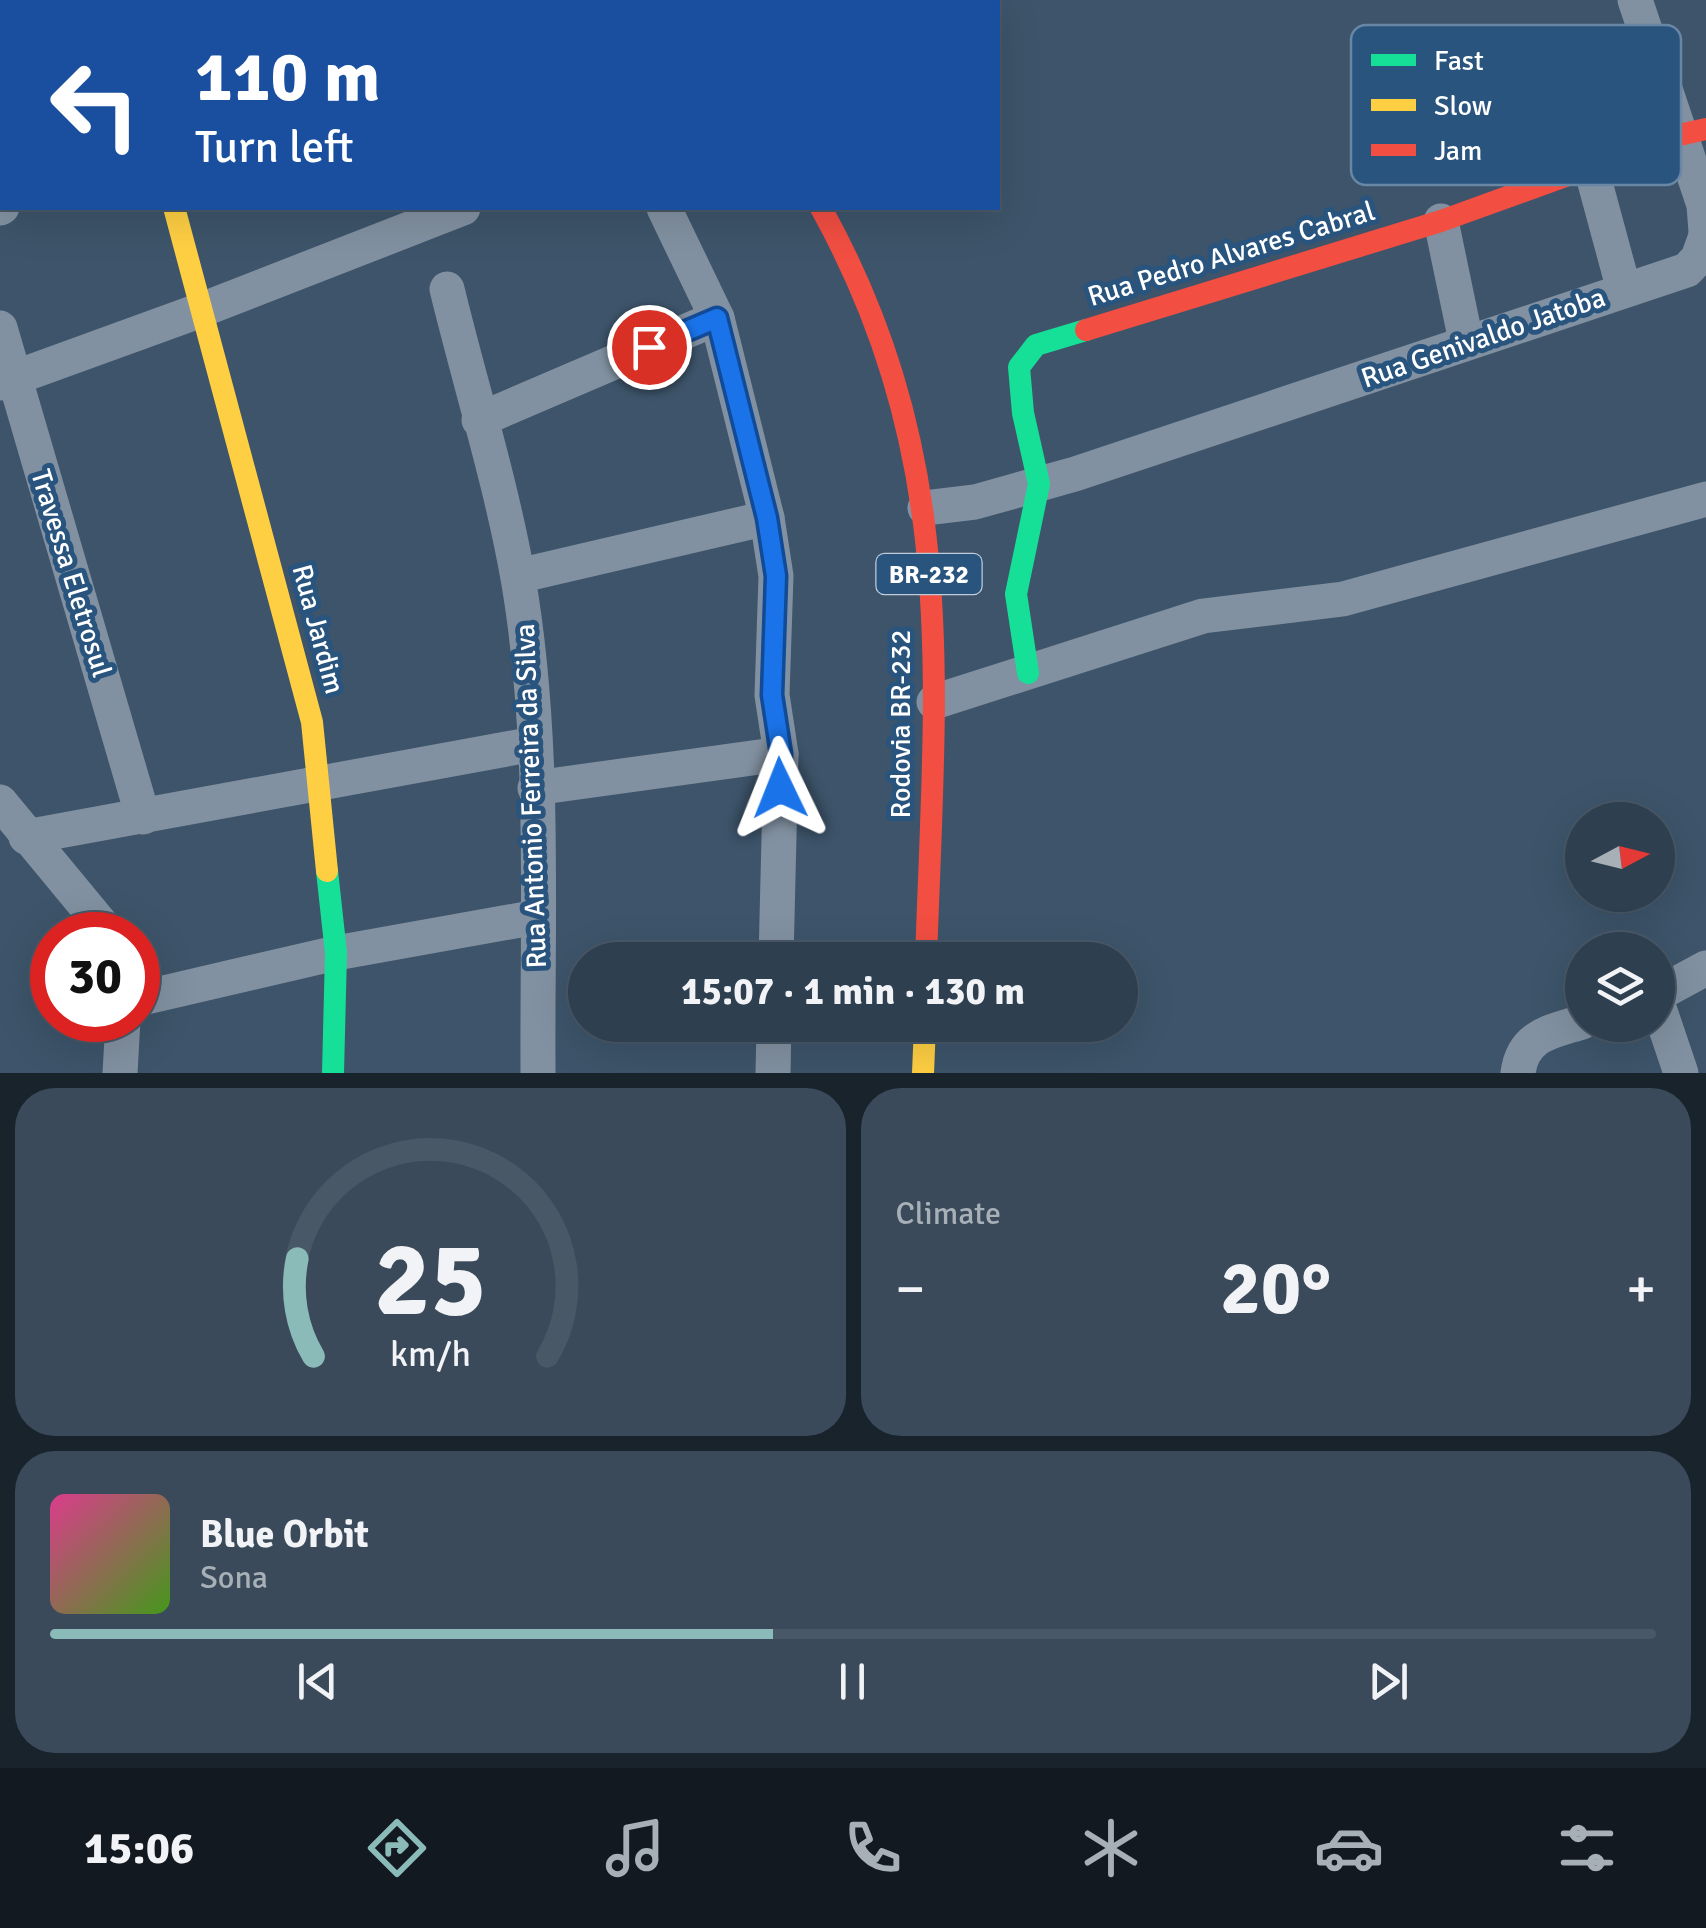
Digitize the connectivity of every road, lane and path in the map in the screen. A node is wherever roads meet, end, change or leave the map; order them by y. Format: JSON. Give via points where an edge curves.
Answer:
{"nodes":[{"id":1,"x":1635,"y":0,"type":"edge"},
{"id":2,"x":1646,"y":25,"type":"edge"},
{"id":3,"x":1681,"y":107,"type":"edge"},
{"id":4,"x":1692,"y":132,"type":"edge"},
{"id":5,"x":1543,"y":185,"type":"edge"},
{"id":6,"x":1596,"y":185,"type":"edge"},
{"id":7,"x":457,"y":210,"type":"edge"},
{"id":8,"x":665,"y":210,"type":"edge"},
{"id":9,"x":822,"y":210,"type":"edge"},
{"id":10,"x":175,"y":211,"type":"dead end"},
{"id":11,"x":1441,"y":221,"type":"junction"},
{"id":12,"x":1706,"y":234,"type":"edge"},
{"id":13,"x":447,"y":289,"type":"dead end"},
{"id":14,"x":1624,"y":290,"type":"junction"},
{"id":15,"x":204,"y":309,"type":"junction"},
{"id":16,"x":717,"y":318,"type":"junction"},
{"id":17,"x":0,"y":328,"type":"edge"},
{"id":18,"x":1466,"y":341,"type":"junction"},
{"id":19,"x":7,"y":380,"type":"edge"},
{"id":20,"x":479,"y":420,"type":"junction"},
{"id":21,"x":1039,"y":484,"type":"junction"},
{"id":22,"x":1706,"y":499,"type":"edge"},
{"id":23,"x":925,"y":508,"type":"junction"},
{"id":24,"x":767,"y":518,"type":"junction"},
{"id":25,"x":518,"y":576,"type":"junction"},
{"id":26,"x":1028,"y":673,"type":"junction"},
{"id":27,"x":934,"y":702,"type":"junction"},
{"id":28,"x":534,"y":744,"type":"junction"},
{"id":29,"x":781,"y":754,"type":"junction"},
{"id":30,"x":321,"y":785,"type":"junction"},
{"id":31,"x":535,"y":788,"type":"junction"},
{"id":32,"x":0,"y":802,"type":"edge"},
{"id":33,"x":143,"y":818,"type":"junction"},
{"id":34,"x":26,"y":836,"type":"junction"},
{"id":35,"x":90,"y":912,"type":"edge"},
{"id":36,"x":537,"y":917,"type":"junction"},
{"id":37,"x":776,"y":942,"type":"edge"},
{"id":38,"x":927,"y":942,"type":"edge"},
{"id":39,"x":336,"y":953,"type":"junction"},
{"id":40,"x":1706,"y":968,"type":"edge"},
{"id":41,"x":1675,"y":985,"type":"edge"},
{"id":42,"x":160,"y":993,"type":"edge"},
{"id":43,"x":1565,"y":1027,"type":"edge"},
{"id":44,"x":122,"y":1042,"type":"edge"},
{"id":45,"x":774,"y":1042,"type":"edge"},
{"id":46,"x":924,"y":1042,"type":"edge"},
{"id":47,"x":1671,"y":1042,"type":"edge"},
{"id":48,"x":120,"y":1073,"type":"edge"},
{"id":49,"x":333,"y":1073,"type":"edge"},
{"id":50,"x":538,"y":1073,"type":"edge"},
{"id":51,"x":773,"y":1073,"type":"edge"},
{"id":52,"x":923,"y":1073,"type":"edge"},
{"id":53,"x":1518,"y":1073,"type":"edge"},
{"id":54,"x":1681,"y":1073,"type":"edge"}],
"edges":[{"from":1,"to":2,"type":"street","name":"Rua Genivaldo Jatoba"},
{"from":3,"to":4,"type":"street","name":"Rua Genivaldo Jatoba"},
{"from":4,"to":12,"type":"street","name":"Rua Genivaldo Jatoba"},
{"from":5,"to":11,"type":"main road","name":"Rua Pedro Alvares Cabral"},
{"from":6,"to":14,"type":"street"},
{"from":7,"to":15,"type":"street"},
{"from":8,"to":16,"type":"street"},
{"from":9,"to":23,"type":"main road","name":"Rodovia BR-232","number":"BR-232","via":[[862,284],[902,405]]},
{"from":10,"to":15,"type":"main road","name":"Rua Jardim"},
{"from":11,"to":18,"type":"street"},
{"from":11,"to":21,"type":"main road","name":"Rua Pedro Alvares Cabral","via":[[1036,345],[1019,367]]},
{"from":12,"to":14,"type":"street","name":"Rua Genivaldo Jatoba","via":[[1687,270]]},
{"from":13,"to":20,"type":"street","name":"Rua Antonio Ferreira da Silva"},
{"from":14,"to":18,"type":"street","name":"Rua Genivaldo Jatoba"},
{"from":15,"to":19,"type":"street"},
{"from":15,"to":30,"type":"main road","name":"Rua Jardim","via":[[312,722]]},
{"from":16,"to":20,"type":"street"},
{"from":16,"to":24,"type":"street"},
{"from":17,"to":19,"type":"street","name":"Travessa Eletrosul"},
{"from":18,"to":21,"type":"street","name":"Rua Genivaldo Jatoba"},
{"from":19,"to":33,"type":"street","name":"Travessa Eletrosul"},
{"from":20,"to":25,"type":"street","name":"Rua Antonio Ferreira da Silva"},
{"from":21,"to":23,"type":"street","name":"Rua Genivaldo Jatoba"},
{"from":21,"to":26,"type":"main road","via":[[1016,594]]},
{"from":22,"to":26,"type":"street","via":[[1343,598],[1204,616]]},
{"from":23,"to":27,"type":"main road","name":"Rodovia BR-232","number":"BR-232"},
{"from":24,"to":25,"type":"street"},
{"from":24,"to":29,"type":"street","via":[[776,576],[772,695]]},
{"from":25,"to":28,"type":"street","name":"Rua Antonio Ferreira da Silva"},
{"from":26,"to":27,"type":"street"},
{"from":27,"to":38,"type":"main road","name":"Rodovia BR-232","number":"BR-232"},
{"from":28,"to":30,"type":"street"},
{"from":28,"to":31,"type":"street","name":"Rua Antonio Ferreira da Silva"},
{"from":29,"to":31,"type":"street"},
{"from":29,"to":37,"type":"street"},
{"from":30,"to":33,"type":"street"},
{"from":30,"to":39,"type":"main road","name":"Rua Jardim"},
{"from":31,"to":36,"type":"street","name":"Rua Antonio Ferreira da Silva"},
{"from":32,"to":34,"type":"street"},
{"from":33,"to":34,"type":"street"},
{"from":34,"to":35,"type":"street"},
{"from":36,"to":39,"type":"street"},
{"from":36,"to":50,"type":"street","name":"Rua Antonio Ferreira da Silva"},
{"from":39,"to":42,"type":"street"},
{"from":39,"to":49,"type":"main road","name":"Rua Jardim"},
{"from":40,"to":41,"type":"street"},
{"from":43,"to":53,"type":"street","via":[[1532,1038]]},
{"from":44,"to":48,"type":"street"},
{"from":45,"to":51,"type":"street"},
{"from":46,"to":52,"type":"main road"},
{"from":47,"to":54,"type":"street"}]}
